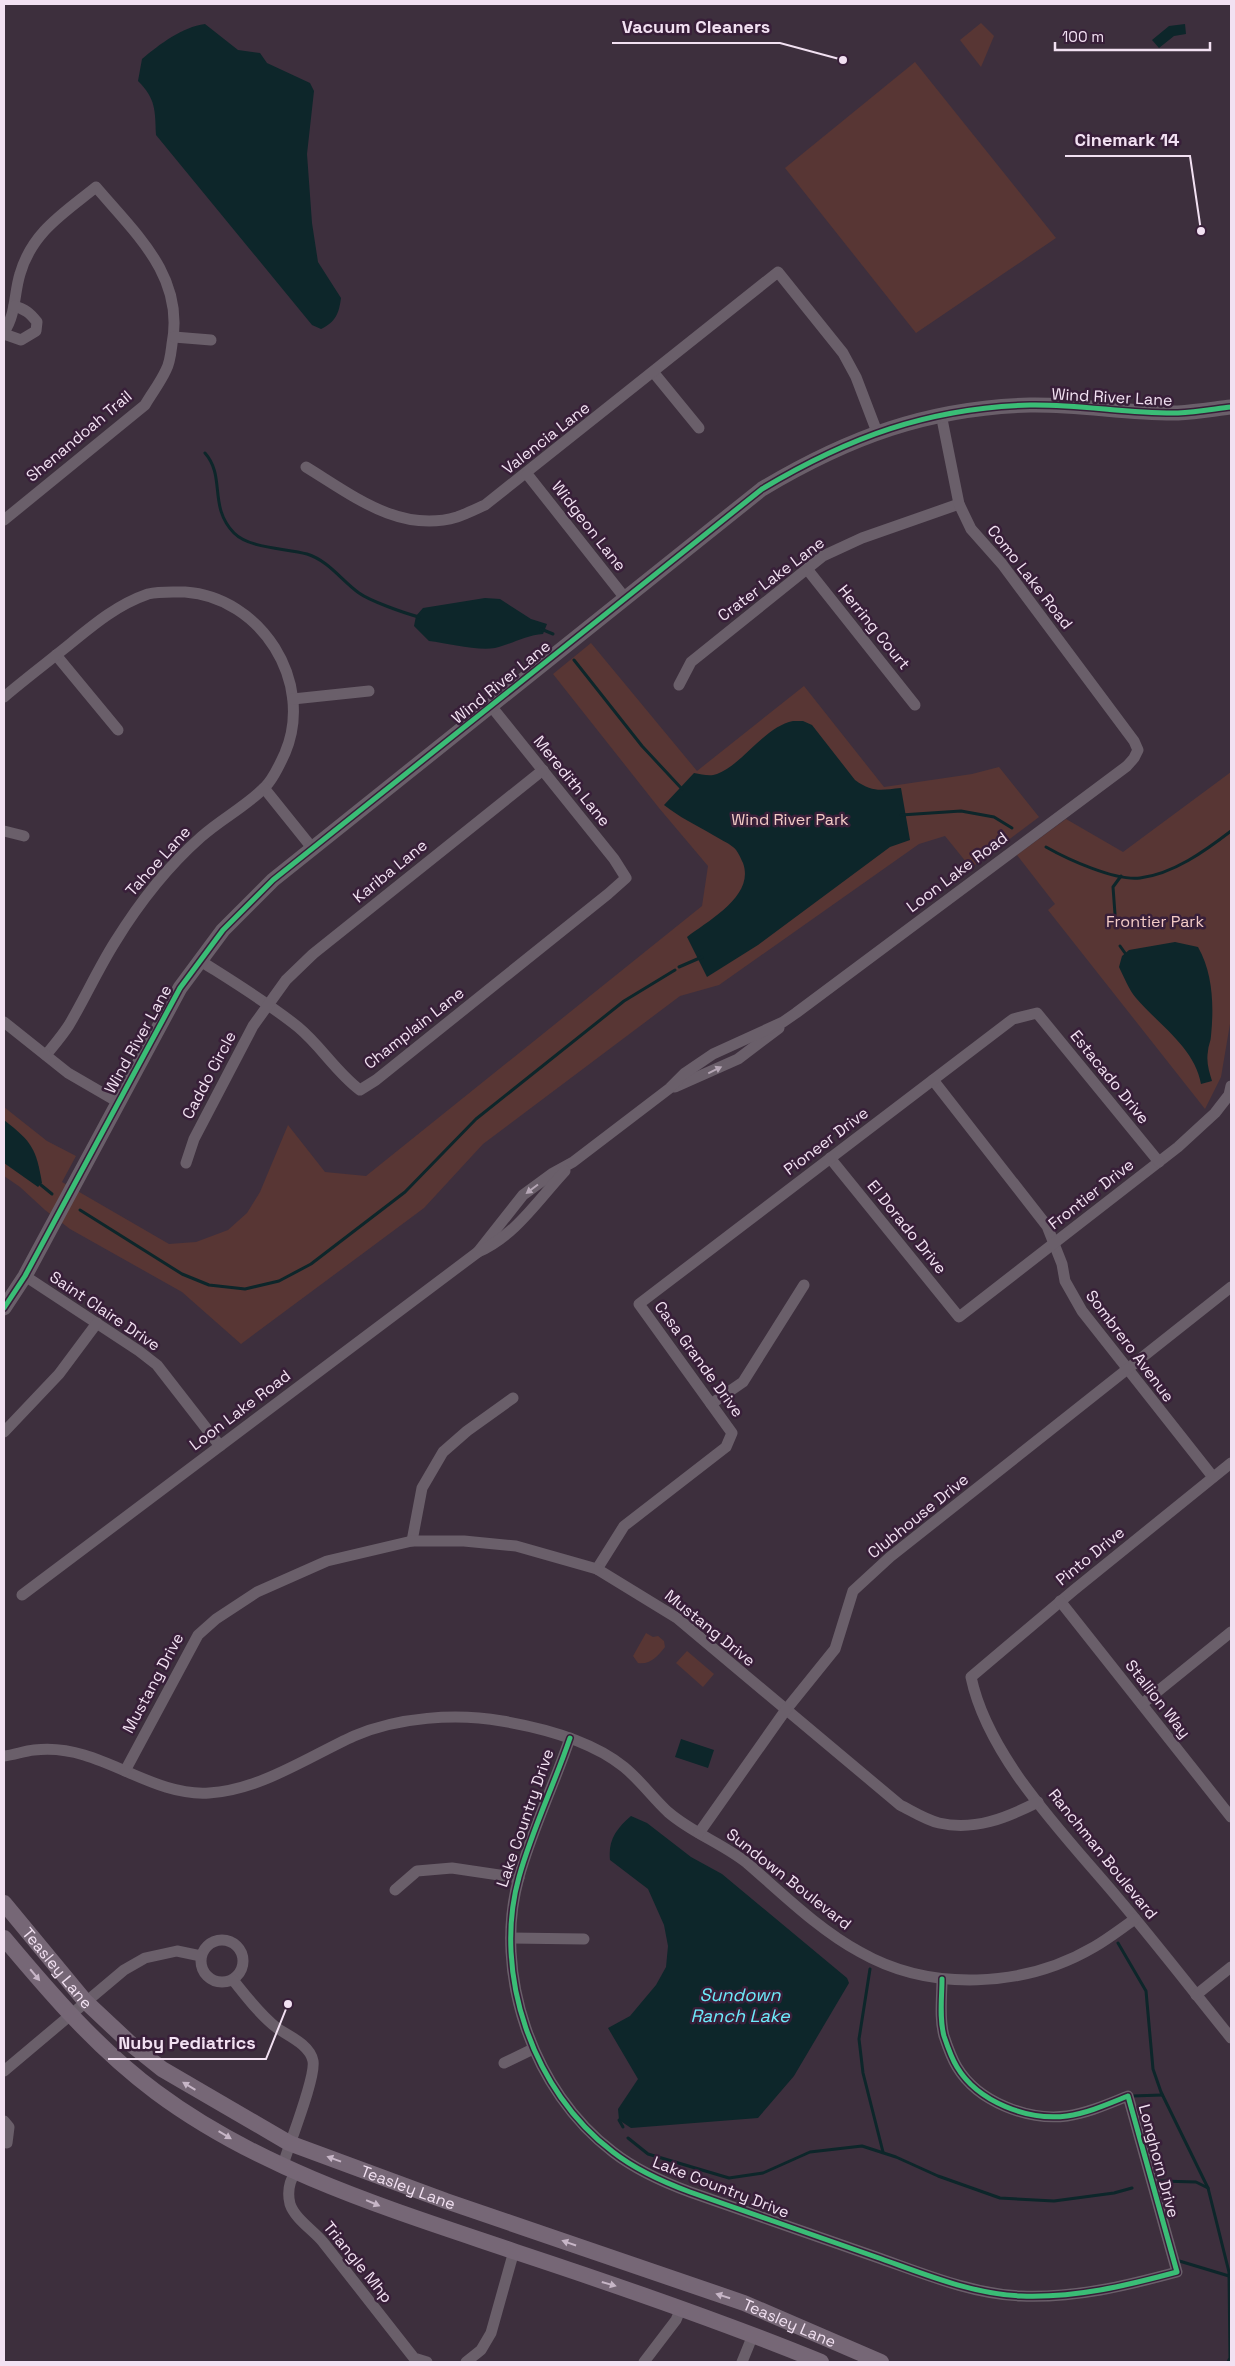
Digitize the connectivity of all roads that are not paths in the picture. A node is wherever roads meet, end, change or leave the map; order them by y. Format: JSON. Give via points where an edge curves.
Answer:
{"nodes":[{"id":1,"x":14,"y":306,"type":"junction"},
{"id":2,"x":7,"y":320,"type":"edge"},
{"id":3,"x":4,"y":333,"type":"edge"},
{"id":4,"x":174,"y":337,"type":"junction"},
{"id":5,"x":211,"y":340,"type":"dead end"},
{"id":6,"x":654,"y":373,"type":"junction"},
{"id":7,"x":1231,"y":407,"type":"edge"},
{"id":8,"x":941,"y":414,"type":"junction"},
{"id":9,"x":698,"y":428,"type":"dead end"},
{"id":10,"x":877,"y":432,"type":"junction"},
{"id":11,"x":306,"y":467,"type":"dead end"},
{"id":12,"x":527,"y":474,"type":"junction"},
{"id":13,"x":959,"y":504,"type":"junction"},
{"id":14,"x":4,"y":520,"type":"edge"},
{"id":15,"x":807,"y":569,"type":"junction"},
{"id":16,"x":625,"y":598,"type":"junction"},
{"id":17,"x":56,"y":655,"type":"junction"},
{"id":18,"x":679,"y":685,"type":"dead end"},
{"id":19,"x":369,"y":690,"type":"dead end"},
{"id":20,"x":4,"y":697,"type":"edge"},
{"id":21,"x":293,"y":699,"type":"junction"},
{"id":22,"x":916,"y":705,"type":"dead end"},
{"id":23,"x":491,"y":706,"type":"junction"},
{"id":24,"x":118,"y":730,"type":"dead end"},
{"id":25,"x":1134,"y":741,"type":"joint"},
{"id":26,"x":543,"y":770,"type":"junction"},
{"id":27,"x":264,"y":788,"type":"junction"},
{"id":28,"x":4,"y":831,"type":"edge"},
{"id":29,"x":24,"y":836,"type":"dead end"},
{"id":30,"x":313,"y":849,"type":"junction"},
{"id":31,"x":626,"y":878,"type":"joint"},
{"id":32,"x":199,"y":960,"type":"junction"},
{"id":33,"x":266,"y":1006,"type":"junction"},
{"id":34,"x":1037,"y":1013,"type":"joint"},
{"id":35,"x":4,"y":1022,"type":"edge"},
{"id":36,"x":46,"y":1055,"type":"junction"},
{"id":37,"x":933,"y":1080,"type":"junction"},
{"id":38,"x":1231,"y":1086,"type":"edge"},
{"id":39,"x":118,"y":1102,"type":"junction"},
{"id":40,"x":830,"y":1158,"type":"junction"},
{"id":41,"x":1159,"y":1162,"type":"junction"},
{"id":42,"x":186,"y":1163,"type":"dead end"},
{"id":43,"x":1053,"y":1245,"type":"junction"},
{"id":44,"x":25,"y":1276,"type":"junction"},
{"id":45,"x":804,"y":1285,"type":"dead end"},
{"id":46,"x":1231,"y":1287,"type":"edge"},
{"id":47,"x":639,"y":1304,"type":"joint"},
{"id":48,"x":4,"y":1308,"type":"edge"},
{"id":49,"x":959,"y":1318,"type":"joint"},
{"id":50,"x":97,"y":1323,"type":"junction"},
{"id":51,"x":1127,"y":1370,"type":"junction"},
{"id":52,"x":513,"y":1398,"type":"dead end"},
{"id":53,"x":711,"y":1404,"type":"junction"},
{"id":54,"x":4,"y":1432,"type":"edge"},
{"id":55,"x":220,"y":1446,"type":"junction"},
{"id":56,"x":1231,"y":1463,"type":"edge"},
{"id":57,"x":1213,"y":1477,"type":"junction"},
{"id":58,"x":412,"y":1541,"type":"junction"},
{"id":59,"x":597,"y":1569,"type":"junction"},
{"id":60,"x":22,"y":1595,"type":"dead end"},
{"id":61,"x":1060,"y":1601,"type":"junction"},
{"id":62,"x":1231,"y":1632,"type":"edge"},
{"id":63,"x":971,"y":1678,"type":"joint"},
{"id":64,"x":1142,"y":1704,"type":"junction"},
{"id":65,"x":785,"y":1711,"type":"junction"},
{"id":66,"x":570,"y":1738,"type":"junction"},
{"id":67,"x":6,"y":1758,"type":"edge"},
{"id":68,"x":124,"y":1771,"type":"junction"},
{"id":69,"x":1231,"y":1797,"type":"edge"},
{"id":70,"x":1038,"y":1802,"type":"junction"},
{"id":71,"x":1222,"y":1805,"type":"junction"},
{"id":72,"x":1231,"y":1816,"type":"edge"},
{"id":73,"x":699,"y":1834,"type":"junction"},
{"id":74,"x":519,"y":1878,"type":"junction"},
{"id":75,"x":395,"y":1890,"type":"dead end"},
{"id":76,"x":4,"y":1903,"type":"edge"},
{"id":77,"x":1135,"y":1919,"type":"junction"},
{"id":78,"x":4,"y":1938,"type":"edge"},
{"id":79,"x":512,"y":1938,"type":"junction"},
{"id":80,"x":584,"y":1939,"type":"dead end"},
{"id":81,"x":201,"y":1956,"type":"junction"},
{"id":82,"x":1231,"y":1967,"type":"edge"},
{"id":83,"x":942,"y":1979,"type":"junction"},
{"id":84,"x":233,"y":1980,"type":"junction"},
{"id":85,"x":1196,"y":1995,"type":"junction"},
{"id":86,"x":86,"y":2001,"type":"junction"},
{"id":87,"x":69,"y":2015,"type":"junction"},
{"id":88,"x":1231,"y":2038,"type":"edge"},
{"id":89,"x":533,"y":2049,"type":"junction"},
{"id":90,"x":504,"y":2063,"type":"dead end"},
{"id":91,"x":4,"y":2071,"type":"edge"},
{"id":92,"x":4,"y":2121,"type":"edge"},
{"id":93,"x":7,"y":2143,"type":"dead end"},
{"id":94,"x":289,"y":2143,"type":"junction"},
{"id":95,"x":290,"y":2168,"type":"junction"},
{"id":96,"x":514,"y":2251,"type":"junction"},
{"id":97,"x":1177,"y":2272,"type":"joint"},
{"id":98,"x":681,"y":2308,"type":"junction"},
{"id":99,"x":753,"y":2335,"type":"junction"},
{"id":100,"x":428,"y":2362,"type":"edge"},
{"id":101,"x":466,"y":2362,"type":"edge"},
{"id":102,"x":644,"y":2362,"type":"edge"},
{"id":103,"x":742,"y":2362,"type":"edge"},
{"id":104,"x":821,"y":2362,"type":"edge"},
{"id":105,"x":881,"y":2362,"type":"edge"}],
"edges":[{"from":1,"to":2,"type":"street"},
{"from":1,"to":3,"type":"street","via":[[25,308],[37,322],[36,331],[22,340]]},
{"from":1,"to":4,"type":"street","name":"Shenandoah Trail","via":[[20,274],[32,244],[41,232],[96,187],[153,254],[164,272],[176,324]]},
{"from":2,"to":3,"type":"street"},
{"from":4,"to":5,"type":"street"},
{"from":4,"to":14,"type":"street","name":"Shenandoah Trail","via":[[167,369],[144,405]]},
{"from":6,"to":9,"type":"street"},
{"from":6,"to":10,"type":"street","name":"Valencia Lane","via":[[778,272],[843,353]]},
{"from":6,"to":12,"type":"street","name":"Valencia Lane"},
{"from":7,"to":8,"type":"street","name":"Wind River Lane","via":[[1178,413],[1031,405]]},
{"from":8,"to":10,"type":"street","name":"Wind River Lane"},
{"from":8,"to":13,"type":"street","name":"Como Lake Road"},
{"from":10,"to":16,"type":"street","name":"Wind River Lane","via":[[829,452],[762,489]]},
{"from":11,"to":12,"type":"street","name":"Valencia Lane","via":[[369,506],[409,521],[456,517],[485,506]]},
{"from":12,"to":16,"type":"street","name":"Widgeon Lane"},
{"from":13,"to":15,"type":"street","name":"Crater Lake Lane","via":[[841,546]]},
{"from":13,"to":25,"type":"street","name":"Como Lake Road","via":[[971,528],[1002,564]]},
{"from":15,"to":18,"type":"street","name":"Crater Lake Lane","via":[[691,662]]},
{"from":15,"to":22,"type":"street","name":"Herring Court"},
{"from":16,"to":23,"type":"street","name":"Wind River Lane"},
{"from":17,"to":20,"type":"street","name":"Tahoe Lane"},
{"from":17,"to":21,"type":"street","name":"Tahoe Lane","via":[[126,602],[151,593],[196,593],[230,605],[260,628],[284,664]]},
{"from":17,"to":24,"type":"street"},
{"from":19,"to":21,"type":"street"},
{"from":21,"to":27,"type":"street","name":"Tahoe Lane","via":[[290,736]]},
{"from":23,"to":26,"type":"street","name":"Meredith Lane"},
{"from":23,"to":30,"type":"street","name":"Wind River Lane"},
{"from":25,"to":55,"type":"street","name":"Loon Lake Road","via":[[1138,750],[1127,766],[783,1022],[713,1054],[685,1073],[573,1162],[523,1196],[478,1252]]},
{"from":26,"to":31,"type":"street","name":"Meredith Lane"},
{"from":26,"to":33,"type":"street","name":"Kariba Lane","via":[[313,954],[286,980]]},
{"from":27,"to":30,"type":"street"},
{"from":27,"to":36,"type":"street","name":"Tahoe Lane","via":[[202,836],[142,900],[68,1026]]},
{"from":28,"to":29,"type":"street"},
{"from":30,"to":32,"type":"street","name":"Wind River Lane","via":[[247,905]]},
{"from":31,"to":33,"type":"street","name":"Champlain Lane","via":[[360,1090],[344,1078],[298,1027]]},
{"from":32,"to":33,"type":"street","name":"Champlain Lane"},
{"from":32,"to":39,"type":"street","name":"Wind River Lane","via":[[161,1021]]},
{"from":33,"to":42,"type":"street","name":"Caddo Circle","via":[[194,1139]]},
{"from":34,"to":37,"type":"street","name":"Pioneer Drive","via":[[1013,1019]]},
{"from":34,"to":41,"type":"street","name":"Estacado Drive"},
{"from":35,"to":36,"type":"street"},
{"from":36,"to":39,"type":"street","via":[[87,1086]]},
{"from":37,"to":40,"type":"street","name":"Pioneer Drive"},
{"from":37,"to":43,"type":"street","name":"Sombrero Avenue","via":[[1047,1226]]},
{"from":38,"to":41,"type":"street","name":"Frontier Drive","via":[[1229,1095],[1215,1113]]},
{"from":39,"to":44,"type":"street","name":"Wind River Lane"},
{"from":40,"to":47,"type":"street","name":"Pioneer Drive"},
{"from":40,"to":49,"type":"street","name":"El Dorado Drive"},
{"from":41,"to":43,"type":"street","name":"Frontier Drive"},
{"from":43,"to":49,"type":"street","name":"Frontier Drive"},
{"from":43,"to":51,"type":"street","name":"Sombrero Avenue","via":[[1071,1295]]},
{"from":44,"to":48,"type":"street","name":"Wind River Lane"},
{"from":44,"to":50,"type":"street","name":"Saint Claire Drive"},
{"from":45,"to":53,"type":"street","via":[[743,1382]]},
{"from":46,"to":51,"type":"street","name":"Clubhouse Drive"},
{"from":47,"to":53,"type":"street","name":"Casa Grande Drive"},
{"from":50,"to":54,"type":"street","via":[[59,1374]]},
{"from":50,"to":55,"type":"street","name":"Saint Claire Drive","via":[[157,1365]]},
{"from":51,"to":57,"type":"street","name":"Sombrero Avenue"},
{"from":51,"to":65,"type":"street","name":"Clubhouse Drive","via":[[890,1557],[854,1591],[835,1649]]},
{"from":52,"to":58,"type":"street","via":[[444,1452],[422,1488]]},
{"from":53,"to":59,"type":"street","name":"Casa Grande Drive","via":[[732,1433],[726,1448],[624,1526]]},
{"from":55,"to":60,"type":"street","name":"Loon Lake Road"},
{"from":56,"to":57,"type":"street","name":"Pinto Drive"},
{"from":57,"to":61,"type":"street","name":"Pinto Drive"},
{"from":58,"to":59,"type":"street","name":"Mustang Drive","via":[[516,1546]]},
{"from":58,"to":68,"type":"street","name":"Mustang Drive","via":[[327,1560],[257,1592],[216,1619],[198,1635]]},
{"from":59,"to":65,"type":"street","name":"Mustang Drive","via":[[677,1618]]},
{"from":61,"to":63,"type":"street","name":"Pinto Drive"},
{"from":61,"to":64,"type":"street","name":"Stallion Way"},
{"from":62,"to":64,"type":"street"},
{"from":63,"to":70,"type":"street","name":"Ranchman Boulevard","via":[[991,1732]]},
{"from":64,"to":71,"type":"street","name":"Stallion Way"},
{"from":65,"to":70,"type":"street","name":"Mustang Drive","via":[[900,1805],[938,1823],[975,1826],[1006,1817]]},
{"from":65,"to":73,"type":"street","name":"Clubhouse Drive"},
{"from":66,"to":68,"type":"street","name":"Sundown Boulevard","via":[[526,1726],[464,1717],[407,1722],[367,1731],[231,1791],[190,1793]]},
{"from":66,"to":73,"type":"street","name":"Sundown Boulevard","via":[[603,1752],[624,1767],[669,1813]]},
{"from":66,"to":74,"type":"street","name":"Lake Country Drive"},
{"from":67,"to":68,"type":"street","name":"Sundown Boulevard","via":[[34,1750],[67,1751],[84,1754]]},
{"from":69,"to":71,"type":"street"},
{"from":70,"to":77,"type":"street","name":"Ranchman Boulevard"},
{"from":71,"to":72,"type":"street","name":"Stallion Way"},
{"from":73,"to":83,"type":"street","name":"Sundown Boulevard","via":[[724,1846],[827,1931],[857,1951],[911,1974]]},
{"from":74,"to":75,"type":"street","via":[[452,1868],[416,1871]]},
{"from":74,"to":79,"type":"street","name":"Lake Country Drive","via":[[513,1906]]},
{"from":76,"to":86,"type":"main road","name":"Teasley Lane"},
{"from":77,"to":83,"type":"street","name":"Sundown Boulevard","via":[[1094,1948],[1060,1964],[982,1980]]},
{"from":77,"to":85,"type":"street","name":"Ranchman Boulevard"},
{"from":78,"to":87,"type":"main road","name":"Teasley Lane","one_way":true},
{"from":79,"to":80,"type":"street"},
{"from":79,"to":89,"type":"street","name":"Lake Country Drive","via":[[517,1999]]},
{"from":81,"to":84,"type":"street","via":[[200,1964],[208,1977],[222,1983]]},
{"from":81,"to":84,"type":"street","via":[[211,1943],[220,1940],[228,1940],[238,1946],[242,1968]]},
{"from":81,"to":86,"type":"street","via":[[177,1951],[145,1958],[124,1970]]},
{"from":82,"to":85,"type":"street"},
{"from":83,"to":97,"type":"street","name":"Longhorn Drive","via":[[944,2035],[957,2068],[978,2091],[1020,2112],[1054,2117],[1084,2113],[1128,2096]]},
{"from":84,"to":94,"type":"street","name":"Triangle Mhp","via":[[257,2009],[309,2052],[313,2061],[312,2077]]},
{"from":85,"to":88,"type":"street","name":"Ranchman Boulevard"},
{"from":86,"to":87,"type":"street"},
{"from":94,"to":86,"type":"main road","name":"Teasley Lane","one_way":true,"via":[[162,2070]]},
{"from":87,"to":91,"type":"street"},
{"from":87,"to":95,"type":"main road","name":"Teasley Lane","one_way":true,"via":[[156,2092],[235,2142]]},
{"from":89,"to":90,"type":"street"},
{"from":89,"to":97,"type":"street","name":"Lake Country Drive","via":[[557,2092],[590,2132],[613,2152],[657,2179],[929,2276],[986,2292],[1046,2296],[1105,2291]]},
{"from":92,"to":93,"type":"street","via":[[9,2127]]},
{"from":94,"to":95,"type":"street","name":"Triangle Mhp"},
{"from":105,"to":94,"type":"main road","name":"Teasley Lane","one_way":true,"via":[[744,2303]]},
{"from":95,"to":96,"type":"main road","name":"Teasley Lane","one_way":true,"via":[[384,2208]]},
{"from":95,"to":100,"type":"street","name":"Triangle Mhp","via":[[290,2204],[298,2216],[321,2240],[414,2358]]},
{"from":96,"to":98,"type":"main road","name":"Teasley Lane","one_way":true},
{"from":96,"to":101,"type":"street","via":[[491,2333],[481,2350]]},
{"from":98,"to":99,"type":"main road","name":"Teasley Lane"},
{"from":98,"to":102,"type":"street","via":[[676,2320]]},
{"from":99,"to":103,"type":"street"},
{"from":99,"to":104,"type":"main road","name":"Teasley Lane"}]}
